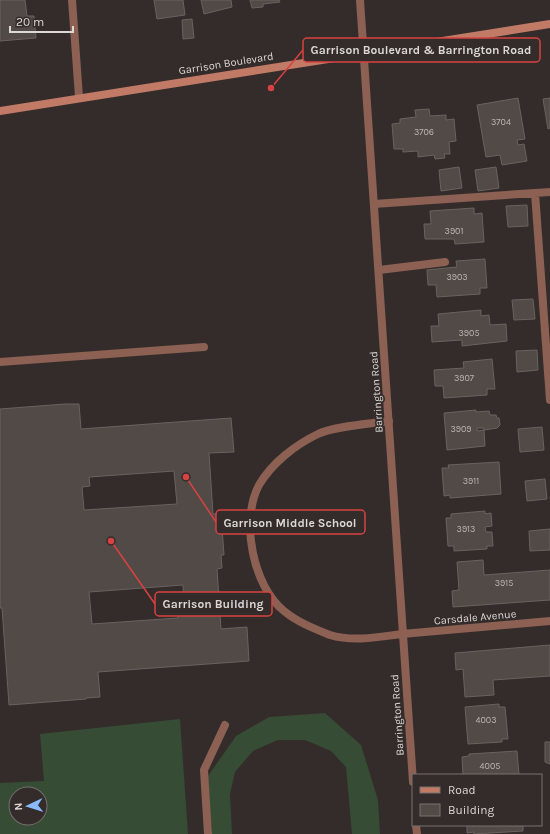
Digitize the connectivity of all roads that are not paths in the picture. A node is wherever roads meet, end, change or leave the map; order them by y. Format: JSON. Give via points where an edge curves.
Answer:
{"nodes":[{"id":1,"x":72,"y":0,"type":"edge"},
{"id":2,"x":360,"y":0,"type":"edge"},
{"id":3,"x":550,"y":24,"type":"edge"},
{"id":4,"x":363,"y":52,"type":"junction"},
{"id":5,"x":79,"y":97,"type":"junction"},
{"id":6,"x":0,"y":111,"type":"edge"},
{"id":7,"x":550,"y":192,"type":"edge"},
{"id":8,"x":535,"y":193,"type":"junction"},
{"id":9,"x":374,"y":204,"type":"junction"},
{"id":10,"x":445,"y":262,"type":"dead end"},
{"id":11,"x":379,"y":270,"type":"junction"},
{"id":12,"x":204,"y":347,"type":"dead end"},
{"id":13,"x":0,"y":362,"type":"edge"},
{"id":14,"x":550,"y":400,"type":"edge"},
{"id":15,"x":389,"y":421,"type":"junction"},
{"id":16,"x":550,"y":621,"type":"edge"},
{"id":17,"x":402,"y":634,"type":"junction"},
{"id":18,"x":226,"y":725,"type":"dead end"},
{"id":19,"x":412,"y":774,"type":"edge"},
{"id":20,"x":208,"y":834,"type":"edge"}],
"edges":[{"from":1,"to":5,"type":"street"},
{"from":2,"to":4,"type":"street","name":"Barrington Road"},
{"from":3,"to":4,"type":"main road","name":"Garrison Boulevard"},
{"from":4,"to":5,"type":"main road","name":"Garrison Boulevard"},
{"from":4,"to":9,"type":"street","name":"Barrington Road"},
{"from":5,"to":6,"type":"main road","name":"Garrison Boulevard"},
{"from":7,"to":8,"type":"street"},
{"from":8,"to":9,"type":"street"},
{"from":8,"to":14,"type":"street"},
{"from":9,"to":11,"type":"street","name":"Barrington Road"},
{"from":10,"to":11,"type":"street"},
{"from":11,"to":15,"type":"street","name":"Barrington Road"},
{"from":12,"to":13,"type":"street"},
{"from":15,"to":17,"type":"street","name":"Barrington Road"},
{"from":15,"to":17,"type":"street","name":"Carsdale Avenue","via":[[319,433],[298,445],[276,463],[259,486],[251,512],[251,542],[255,565],[267,590],[284,611],[308,626],[332,635],[359,639]]},
{"from":16,"to":17,"type":"street","name":"Carsdale Avenue"},
{"from":17,"to":19,"type":"street","name":"Barrington Road"},
{"from":18,"to":20,"type":"street","via":[[204,770]]}]}
